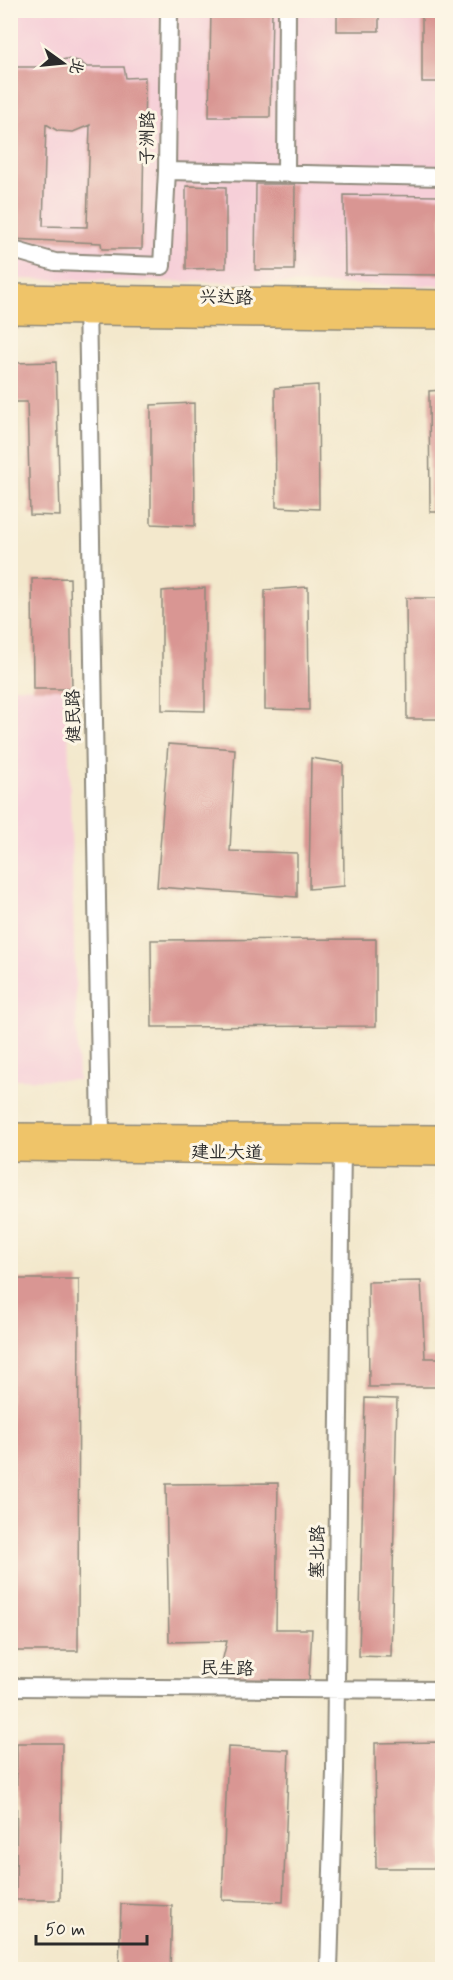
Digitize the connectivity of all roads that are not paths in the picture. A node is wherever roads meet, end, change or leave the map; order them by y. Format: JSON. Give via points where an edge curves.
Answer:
{"nodes":[{"id":1,"x":169,"y":10,"type":"edge"},
{"id":2,"x":287,"y":10,"type":"edge"},
{"id":3,"x":167,"y":171,"type":"junction"},
{"id":4,"x":286,"y":173,"type":"junction"},
{"id":5,"x":442,"y":177,"type":"edge"},
{"id":6,"x":10,"y":249,"type":"edge"},
{"id":7,"x":10,"y":295,"type":"edge"},
{"id":8,"x":442,"y":301,"type":"edge"},
{"id":9,"x":87,"y":305,"type":"junction"},
{"id":10,"x":10,"y":313,"type":"edge"},
{"id":11,"x":442,"y":318,"type":"edge"},
{"id":12,"x":10,"y":1134,"type":"edge"},
{"id":13,"x":101,"y":1135,"type":"junction"},
{"id":14,"x":442,"y":1136,"type":"edge"},
{"id":15,"x":342,"y":1144,"type":"junction"},
{"id":16,"x":10,"y":1150,"type":"edge"},
{"id":17,"x":442,"y":1155,"type":"edge"},
{"id":18,"x":10,"y":1687,"type":"edge"},
{"id":19,"x":336,"y":1689,"type":"junction"},
{"id":20,"x":442,"y":1690,"type":"edge"},
{"id":21,"x":329,"y":1970,"type":"edge"}],
"edges":[{"from":1,"to":3,"type":"street","name":"子洲路"},
{"from":2,"to":4,"type":"street"},
{"from":3,"to":4,"type":"street"},
{"from":3,"to":6,"type":"street","name":"子洲路","via":[[162,266],[55,262]]},
{"from":4,"to":5,"type":"street"},
{"from":7,"to":9,"type":"main road","name":"兴达路"},
{"from":8,"to":9,"type":"main road","name":"兴达路"},
{"from":9,"to":10,"type":"main road","name":"兴达路"},
{"from":9,"to":11,"type":"main road","name":"兴达路"},
{"from":9,"to":13,"type":"street","name":"健民路"},
{"from":12,"to":13,"type":"main road","name":"建业大道"},
{"from":13,"to":15,"type":"main road","name":"建业大道"},
{"from":14,"to":15,"type":"main road","name":"建业大道"},
{"from":15,"to":16,"type":"main road","name":"建业大道"},
{"from":15,"to":17,"type":"main road","name":"建业大道"},
{"from":15,"to":19,"type":"street","name":"塞北路"},
{"from":18,"to":19,"type":"street","name":"民生路"},
{"from":19,"to":20,"type":"street","name":"民生路"},
{"from":19,"to":21,"type":"street","name":"塞北路"}]}
